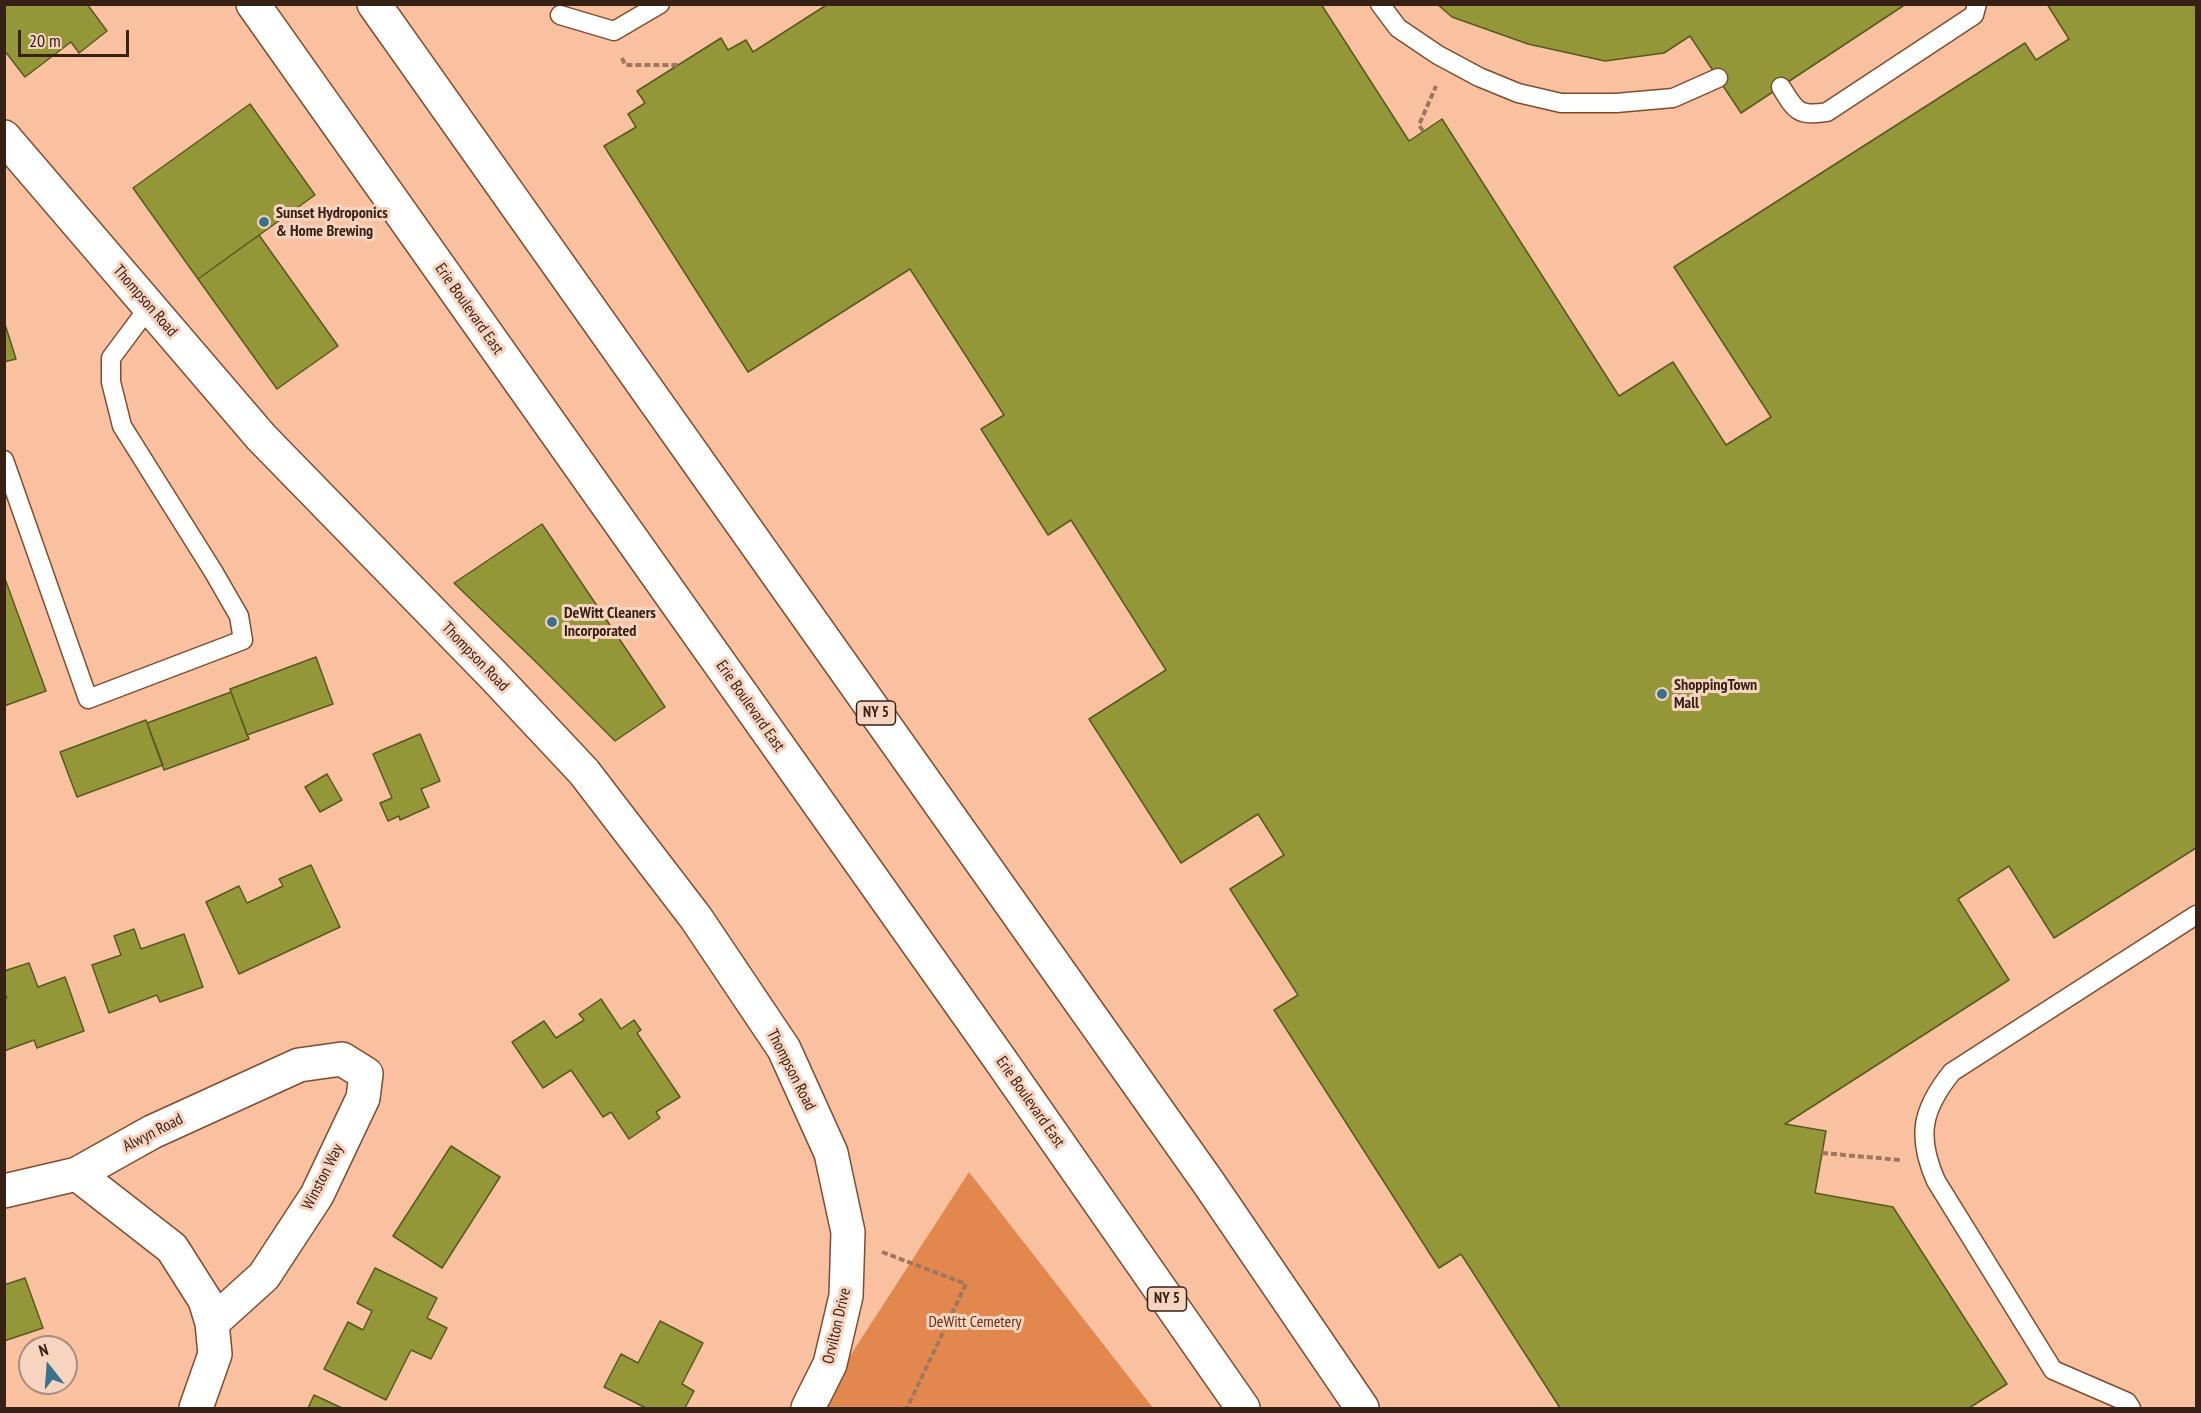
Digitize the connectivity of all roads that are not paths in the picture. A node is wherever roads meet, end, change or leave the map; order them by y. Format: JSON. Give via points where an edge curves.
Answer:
{"nodes":[{"id":1,"x":253,"y":4,"type":"edge"},
{"id":2,"x":374,"y":4,"type":"edge"},
{"id":3,"x":660,"y":4,"type":"edge"},
{"id":4,"x":1380,"y":4,"type":"edge"},
{"id":5,"x":1977,"y":4,"type":"edge"},
{"id":6,"x":561,"y":15,"type":"dead end"},
{"id":7,"x":1718,"y":78,"type":"dead end"},
{"id":8,"x":1781,"y":87,"type":"dead end"},
{"id":9,"x":4,"y":137,"type":"edge"},
{"id":10,"x":149,"y":306,"type":"junction"},
{"id":11,"x":4,"y":460,"type":"edge"},
{"id":12,"x":2196,"y":915,"type":"edge"},
{"id":13,"x":299,"y":1065,"type":"joint"},
{"id":14,"x":77,"y":1174,"type":"junction"},
{"id":15,"x":4,"y":1191,"type":"edge"},
{"id":16,"x":848,"y":1239,"type":"joint"},
{"id":17,"x":212,"y":1323,"type":"junction"},
{"id":18,"x":196,"y":1408,"type":"edge"},
{"id":19,"x":807,"y":1408,"type":"edge"},
{"id":20,"x":1244,"y":1408,"type":"edge"},
{"id":21,"x":1362,"y":1408,"type":"edge"},
{"id":22,"x":2131,"y":1408,"type":"edge"}],
"edges":[{"from":1,"to":20,"type":"main road","name":"Erie Boulevard East","number":"NY 5"},
{"from":2,"to":21,"type":"main road","number":"NY 5","via":[[1208,1182]]},
{"from":3,"to":6,"type":"lane","via":[[614,31]]},
{"from":4,"to":7,"type":"lane","via":[[1398,28],[1447,60],[1518,93],[1561,103],[1673,98]]},
{"from":5,"to":8,"type":"lane","via":[[1974,15],[1827,112],[1810,115],[1796,110]]},
{"from":9,"to":10,"type":"main road","name":"Thompson Road"},
{"from":10,"to":11,"type":"lane","via":[[111,358],[111,382],[122,426],[239,616],[243,640],[88,699]]},
{"from":10,"to":16,"type":"main road","name":"Thompson Road","via":[[261,437],[584,772],[696,918],[784,1049],[831,1153]]},
{"from":12,"to":22,"type":"lane","via":[[1952,1072],[1938,1090],[1924,1126],[1928,1162],[1945,1198],[2053,1370],[2127,1402]]},
{"from":13,"to":14,"type":"main road","name":"Alwyn Road","via":[[152,1132]]},
{"from":13,"to":17,"type":"main road","name":"Winston Way","via":[[342,1059],[366,1074],[363,1098],[317,1195],[264,1276]]},
{"from":14,"to":15,"type":"main road","name":"Alwyn Road"},
{"from":14,"to":17,"type":"main road","via":[[172,1248],[206,1300]]},
{"from":16,"to":19,"type":"main road","name":"Orvilton Drive","via":[[844,1307],[830,1364]]},
{"from":17,"to":18,"type":"main road","via":[[215,1354]]}]}
